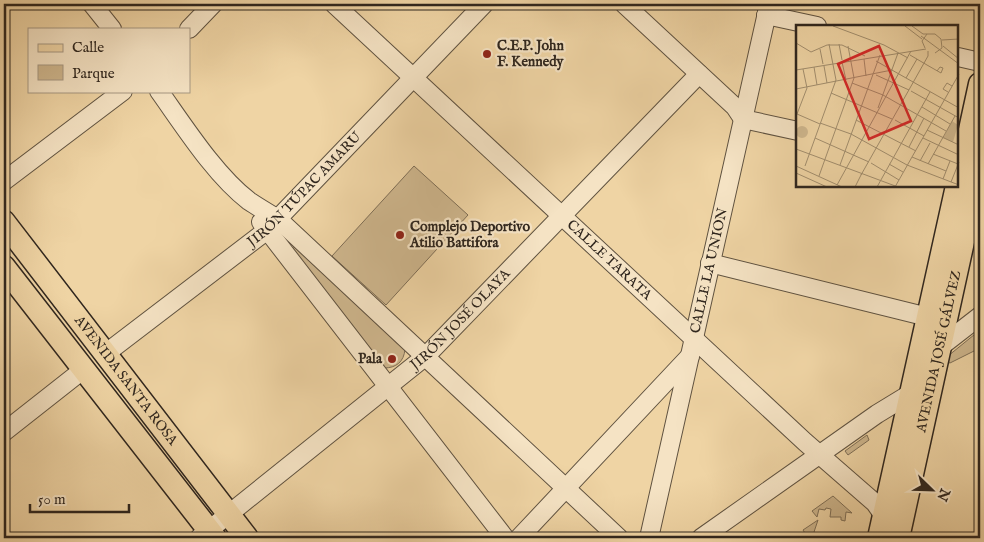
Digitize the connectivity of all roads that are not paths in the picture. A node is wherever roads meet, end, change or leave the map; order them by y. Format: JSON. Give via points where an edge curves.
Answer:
{"nodes":[{"id":1,"x":92,"y":4,"type":"edge"},
{"id":2,"x":212,"y":4,"type":"edge"},
{"id":3,"x":334,"y":4,"type":"edge"},
{"id":4,"x":484,"y":4,"type":"edge"},
{"id":5,"x":624,"y":4,"type":"edge"},
{"id":6,"x":768,"y":9,"type":"edge"},
{"id":7,"x":814,"y":25,"type":"edge"},
{"id":8,"x":111,"y":28,"type":"edge"},
{"id":9,"x":190,"y":28,"type":"edge"},
{"id":10,"x":959,"y":57,"type":"edge"},
{"id":11,"x":980,"y":62,"type":"edge"},
{"id":12,"x":699,"y":74,"type":"junction"},
{"id":13,"x":414,"y":77,"type":"junction"},
{"id":14,"x":980,"y":84,"type":"edge"},
{"id":15,"x":121,"y":92,"type":"edge"},
{"id":16,"x":160,"y":92,"type":"edge"},
{"id":17,"x":743,"y":119,"type":"junction"},
{"id":18,"x":796,"y":131,"type":"edge"},
{"id":19,"x":968,"y":172,"type":"edge"},
{"id":20,"x":4,"y":181,"type":"edge"},
{"id":21,"x":562,"y":214,"type":"junction"},
{"id":22,"x":4,"y":222,"type":"edge"},
{"id":23,"x":272,"y":225,"type":"junction"},
{"id":24,"x":710,"y":263,"type":"junction"},
{"id":25,"x":4,"y":267,"type":"edge"},
{"id":26,"x":980,"y":316,"type":"edge"},
{"id":27,"x":928,"y":317,"type":"junction"},
{"id":28,"x":694,"y":338,"type":"junction"},
{"id":29,"x":940,"y":347,"type":"junction"},
{"id":30,"x":105,"y":354,"type":"junction"},
{"id":31,"x":426,"y":356,"type":"junction"},
{"id":32,"x":691,"y":356,"type":"junction"},
{"id":33,"x":84,"y":369,"type":"junction"},
{"id":34,"x":932,"y":382,"type":"junction"},
{"id":35,"x":388,"y":386,"type":"junction"},
{"id":36,"x":912,"y":393,"type":"junction"},
{"id":37,"x":4,"y":432,"type":"edge"},
{"id":38,"x":820,"y":454,"type":"junction"},
{"id":39,"x":566,"y":488,"type":"junction"},
{"id":40,"x":230,"y":515,"type":"junction"},
{"id":41,"x":894,"y":525,"type":"edge"},
{"id":42,"x":207,"y":536,"type":"edge"},
{"id":43,"x":248,"y":538,"type":"edge"},
{"id":44,"x":505,"y":538,"type":"edge"},
{"id":45,"x":519,"y":538,"type":"edge"},
{"id":46,"x":619,"y":538,"type":"edge"},
{"id":47,"x":649,"y":538,"type":"edge"},
{"id":48,"x":701,"y":538,"type":"edge"},
{"id":49,"x":879,"y":538,"type":"edge"}],
"edges":[{"from":1,"to":8,"type":"street"},
{"from":2,"to":9,"type":"street"},
{"from":3,"to":13,"type":"street","name":"CALLE TARATA"},
{"from":4,"to":13,"type":"street","name":"JIRÓN TÚPAC AMARU"},
{"from":5,"to":12,"type":"street"},
{"from":6,"to":7,"type":"street"},
{"from":6,"to":17,"type":"street","name":"CALLE LA UNION"},
{"from":10,"to":11,"type":"street"},
{"from":12,"to":17,"type":"street"},
{"from":12,"to":21,"type":"street","name":"JIRÓN JOSÉ OLAYA"},
{"from":13,"to":21,"type":"street","name":"CALLE TARATA"},
{"from":13,"to":23,"type":"street","name":"JIRÓN TÚPAC AMARU"},
{"from":14,"to":19,"type":"main road","name":"AVENIDA JOSÉ GÁLVEZ"},
{"from":15,"to":20,"type":"street"},
{"from":16,"to":23,"type":"street","via":[[205,154]]},
{"from":17,"to":18,"type":"street"},
{"from":17,"to":24,"type":"street","name":"CALLE LA UNION"},
{"from":19,"to":27,"type":"main road","name":"AVENIDA JOSÉ GÁLVEZ"},
{"from":19,"to":29,"type":"main road","name":"AVENIDA JOSÉ GÁLVEZ"},
{"from":21,"to":28,"type":"street","name":"CALLE TARATA"},
{"from":21,"to":31,"type":"street","name":"JIRÓN JOSÉ OLAYA"},
{"from":22,"to":30,"type":"main road","name":"AVENIDA SANTA ROSA"},
{"from":23,"to":30,"type":"street","name":"JIRÓN TÚPAC AMARU"},
{"from":23,"to":31,"type":"street"},
{"from":23,"to":35,"type":"street"},
{"from":24,"to":27,"type":"street"},
{"from":24,"to":28,"type":"street","name":"CALLE LA UNION"},
{"from":25,"to":33,"type":"main road","name":"AVENIDA SANTA ROSA"},
{"from":26,"to":29,"type":"street"},
{"from":27,"to":36,"type":"main road","name":"AVENIDA JOSÉ GÁLVEZ"},
{"from":28,"to":32,"type":"street","name":"CALLE LA UNION"},
{"from":28,"to":38,"type":"street","name":"CALLE TARATA"},
{"from":29,"to":34,"type":"main road","name":"AVENIDA JOSÉ GÁLVEZ"},
{"from":30,"to":40,"type":"main road","name":"AVENIDA SANTA ROSA"},
{"from":31,"to":35,"type":"street","name":"JIRÓN JOSÉ OLAYA"},
{"from":31,"to":39,"type":"street"},
{"from":32,"to":39,"type":"street"},
{"from":32,"to":47,"type":"street","name":"CALLE LA UNION"},
{"from":33,"to":37,"type":"street"},
{"from":33,"to":42,"type":"main road","name":"AVENIDA SANTA ROSA"},
{"from":34,"to":36,"type":"street"},
{"from":34,"to":41,"type":"main road","name":"AVENIDA JOSÉ GÁLVEZ"},
{"from":35,"to":40,"type":"street","name":"JIRÓN JOSÉ OLAYA"},
{"from":35,"to":44,"type":"street"},
{"from":36,"to":38,"type":"street"},
{"from":36,"to":41,"type":"main road","name":"AVENIDA JOSÉ GÁLVEZ"},
{"from":38,"to":41,"type":"street","name":"CALLE TARATA","via":[[874,502]]},
{"from":38,"to":48,"type":"street"},
{"from":39,"to":45,"type":"street"},
{"from":39,"to":46,"type":"street"},
{"from":40,"to":42,"type":"street","name":"JIRÓN JOSÉ OLAYA"},
{"from":40,"to":43,"type":"main road","name":"AVENIDA SANTA ROSA"},
{"from":41,"to":49,"type":"main road","name":"AVENIDA JOSÉ GÁLVEZ"}]}
